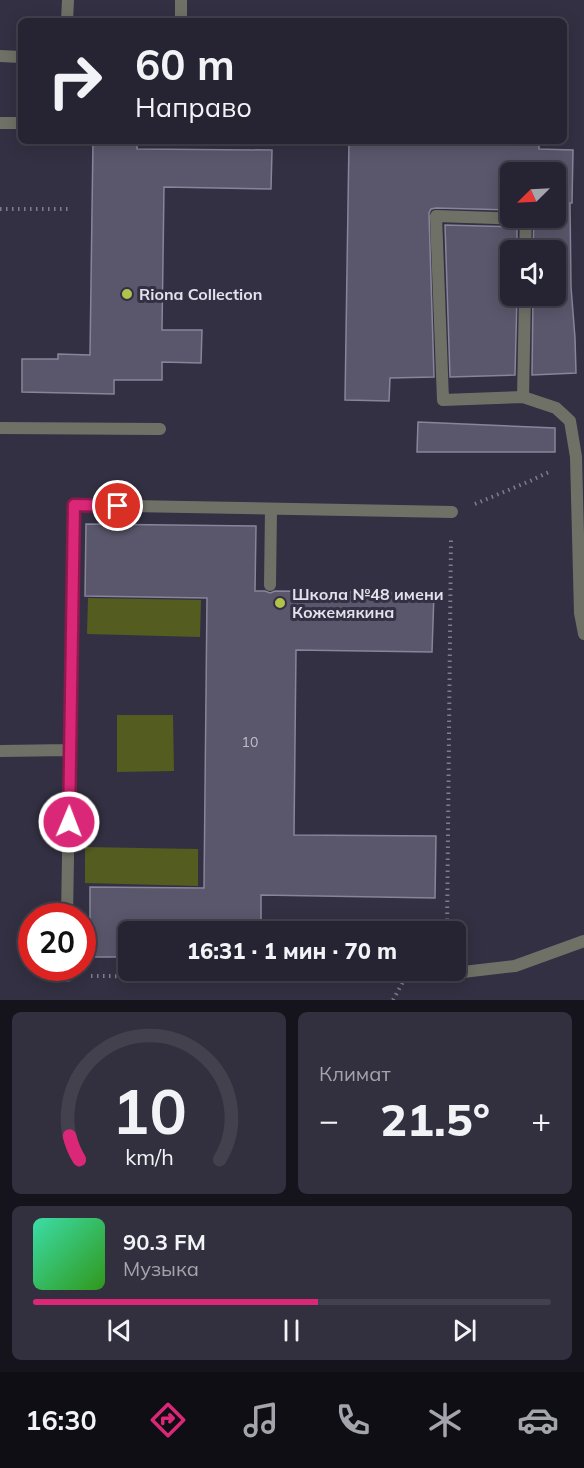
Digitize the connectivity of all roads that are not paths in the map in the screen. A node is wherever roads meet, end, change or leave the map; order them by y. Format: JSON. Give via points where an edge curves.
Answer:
{"nodes":[{"id":1,"x":68,"y":0,"type":"edge"},
{"id":2,"x":181,"y":0,"type":"edge"},
{"id":3,"x":67,"y":18,"type":"edge"},
{"id":4,"x":181,"y":18,"type":"edge"},
{"id":5,"x":0,"y":56,"type":"edge"},
{"id":6,"x":18,"y":57,"type":"edge"},
{"id":7,"x":0,"y":123,"type":"edge"},
{"id":8,"x":18,"y":123,"type":"edge"},
{"id":9,"x":525,"y":240,"type":"edge"},
{"id":10,"x":525,"y":306,"type":"edge"},
{"id":11,"x":523,"y":397,"type":"junction"},
{"id":12,"x":0,"y":428,"type":"edge"},
{"id":13,"x":160,"y":429,"type":"dead end"},
{"id":14,"x":271,"y":509,"type":"junction"},
{"id":15,"x":452,"y":512,"type":"road end"},
{"id":16,"x":270,"y":585,"type":"dead end"},
{"id":17,"x":584,"y":634,"type":"edge"},
{"id":18,"x":70,"y":750,"type":"junction"},
{"id":19,"x":0,"y":751,"type":"edge"},
{"id":20,"x":68,"y":903,"type":"edge"},
{"id":21,"x":584,"y":941,"type":"edge"},
{"id":22,"x":466,"y":972,"type":"edge"}],
"edges":[{"from":1,"to":3,"type":"lane"},
{"from":2,"to":4,"type":"lane"},
{"from":5,"to":6,"type":"lane"},
{"from":7,"to":8,"type":"lane"},
{"from":9,"to":11,"type":"lane","via":[[526,219],[436,216],[443,400]]},
{"from":10,"to":11,"type":"lane"},
{"from":11,"to":17,"type":"lane","via":[[556,408],[570,421],[576,457],[580,613]]},
{"from":12,"to":13,"type":"lane"},
{"from":14,"to":15,"type":"lane"},
{"from":14,"to":16,"type":"lane"},
{"from":14,"to":18,"type":"lane","via":[[74,505]]},
{"from":18,"to":19,"type":"lane"},
{"from":18,"to":20,"type":"lane"},
{"from":21,"to":22,"type":"lane","via":[[515,966]]}]}
